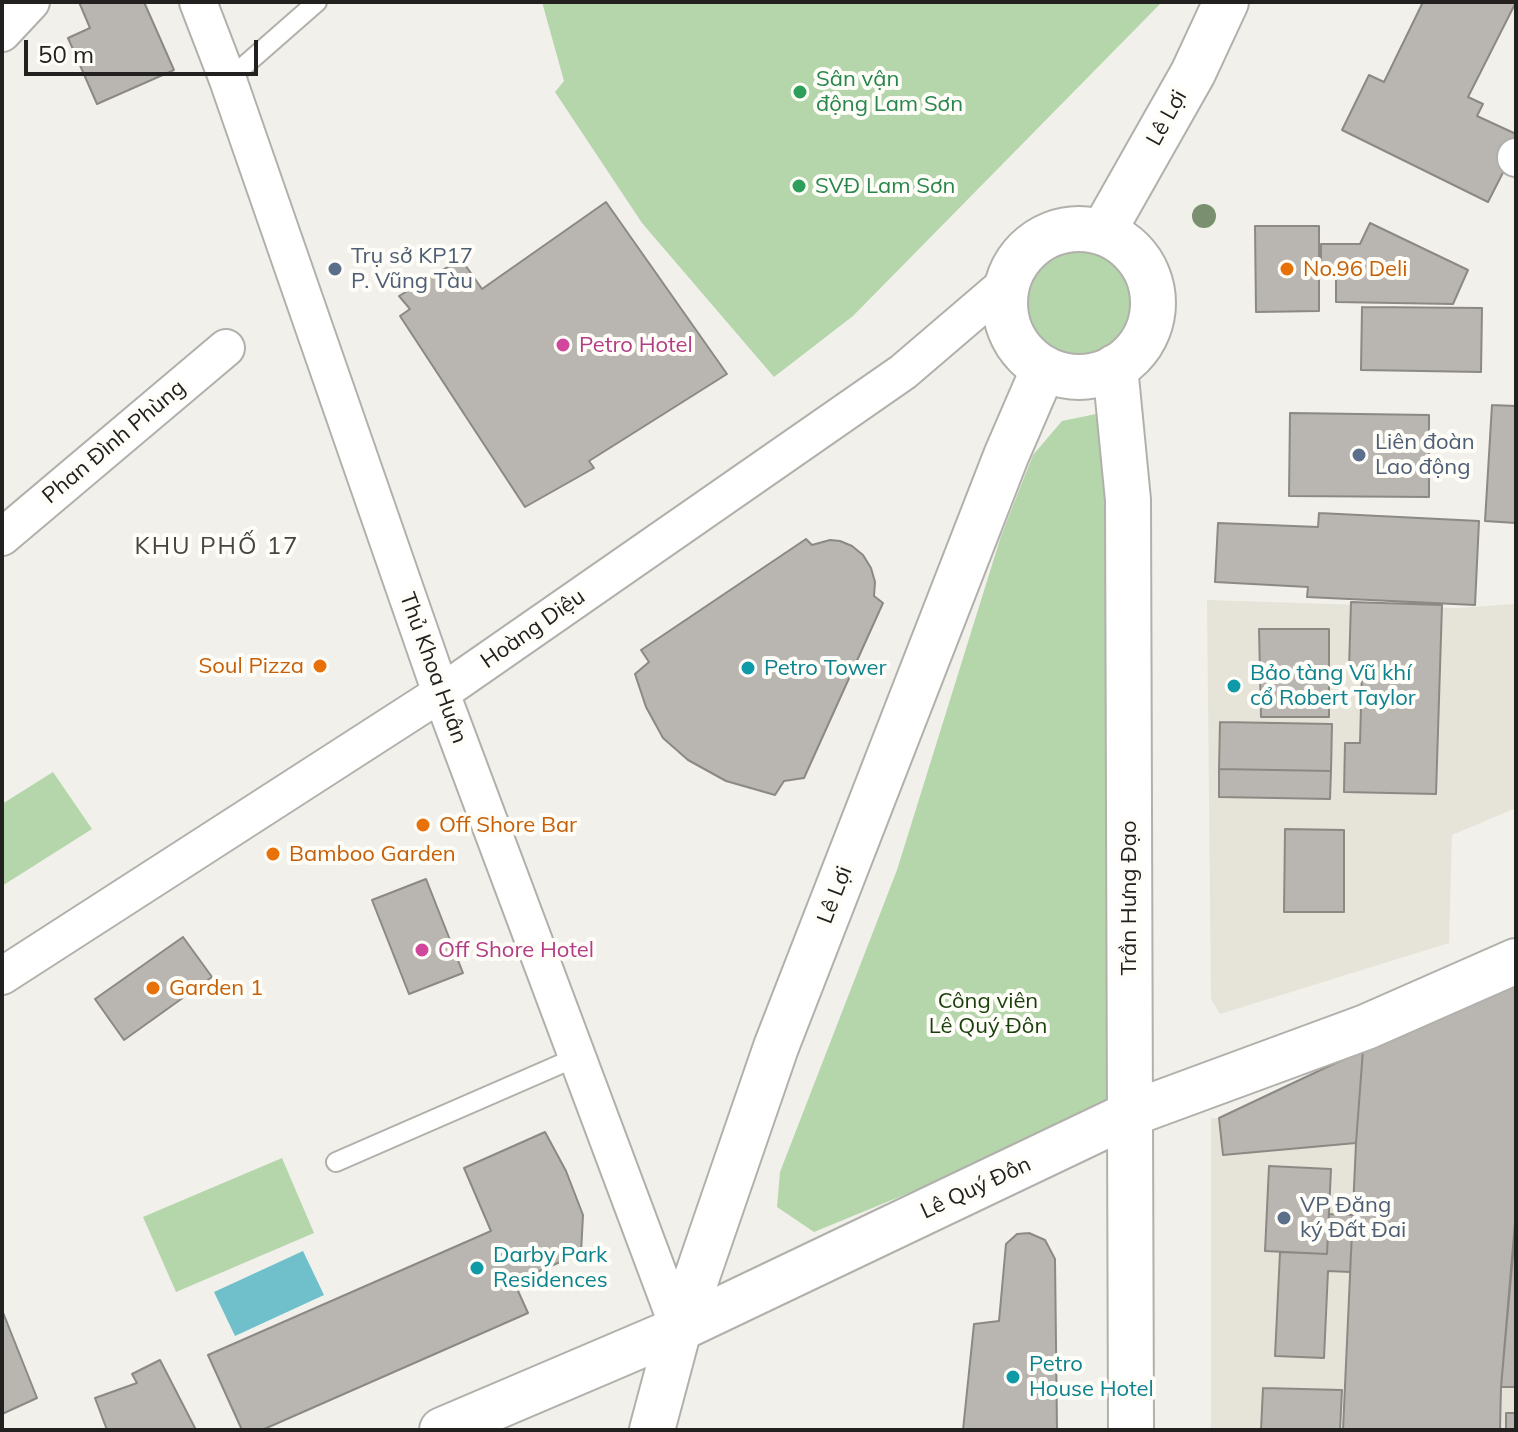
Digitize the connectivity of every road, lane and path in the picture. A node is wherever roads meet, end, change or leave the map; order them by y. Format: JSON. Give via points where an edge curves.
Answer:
{"nodes":[{"id":1,"x":31,"y":2,"type":"edge"},
{"id":2,"x":198,"y":2,"type":"edge"},
{"id":3,"x":317,"y":2,"type":"edge"},
{"id":4,"x":1226,"y":2,"type":"edge"},
{"id":5,"x":2,"y":33,"type":"edge"},
{"id":6,"x":228,"y":80,"type":"junction"},
{"id":7,"x":1103,"y":232,"type":"junction"},
{"id":8,"x":1007,"y":283,"type":"junction"},
{"id":9,"x":226,"y":348,"type":"dead end"},
{"id":10,"x":1115,"y":367,"type":"junction"},
{"id":11,"x":1044,"y":368,"type":"junction"},
{"id":12,"x":2,"y":537,"type":"edge"},
{"id":13,"x":441,"y":693,"type":"junction"},
{"id":14,"x":1516,"y":961,"type":"edge"},
{"id":15,"x":2,"y":976,"type":"edge"},
{"id":16,"x":577,"y":1057,"type":"junction"},
{"id":17,"x":1130,"y":1114,"type":"junction"},
{"id":18,"x":336,"y":1162,"type":"dead end"},
{"id":19,"x":679,"y":1329,"type":"junction"},
{"id":20,"x":442,"y":1430,"type":"edge"},
{"id":21,"x":652,"y":1430,"type":"edge"},
{"id":22,"x":1131,"y":1430,"type":"edge"}],
"edges":[{"from":1,"to":5,"type":"street"},
{"from":2,"to":6,"type":"street","name":"Thủ Khoa Huân"},
{"from":3,"to":6,"type":"lane"},
{"from":4,"to":7,"type":"main road","name":"Lê Lợi","via":[[1193,73]]},
{"from":6,"to":13,"type":"street","name":"Thủ Khoa Huân"},
{"from":7,"to":8,"type":"main road","via":[[1079,228],[1033,243]]},
{"from":7,"to":10,"type":"main road","via":[[1125,243],[1142,261],[1152,283],[1149,331],[1136,352]]},
{"from":8,"to":11,"type":"main road","via":[[1004,309],[1010,333]]},
{"from":8,"to":13,"type":"street","name":"Hoàng Diệu","via":[[903,372]]},
{"from":9,"to":12,"type":"street","name":"Phan Đình Phùng"},
{"from":10,"to":11,"type":"main road","via":[[1093,376],[1068,376]]},
{"from":10,"to":17,"type":"main road","name":"Trần Hưng Đạo","via":[[1128,500]]},
{"from":11,"to":19,"type":"main road","name":"Lê Lợi","via":[[776,1047]]},
{"from":13,"to":15,"type":"street","name":"Hoàng Diệu"},
{"from":13,"to":16,"type":"street","name":"Thủ Khoa Huân"},
{"from":14,"to":17,"type":"main road","name":"Lê Quý Đôn","via":[[1366,1027]]},
{"from":16,"to":18,"type":"lane"},
{"from":16,"to":19,"type":"street","name":"Thủ Khoa Huân"},
{"from":17,"to":19,"type":"main road","name":"Lê Quý Đôn"},
{"from":17,"to":22,"type":"main road","name":"Trần Hưng Đạo"},
{"from":19,"to":20,"type":"main road","name":"Lê Quý Đôn"},
{"from":19,"to":21,"type":"main road","name":"Lê Lợi"}]}
